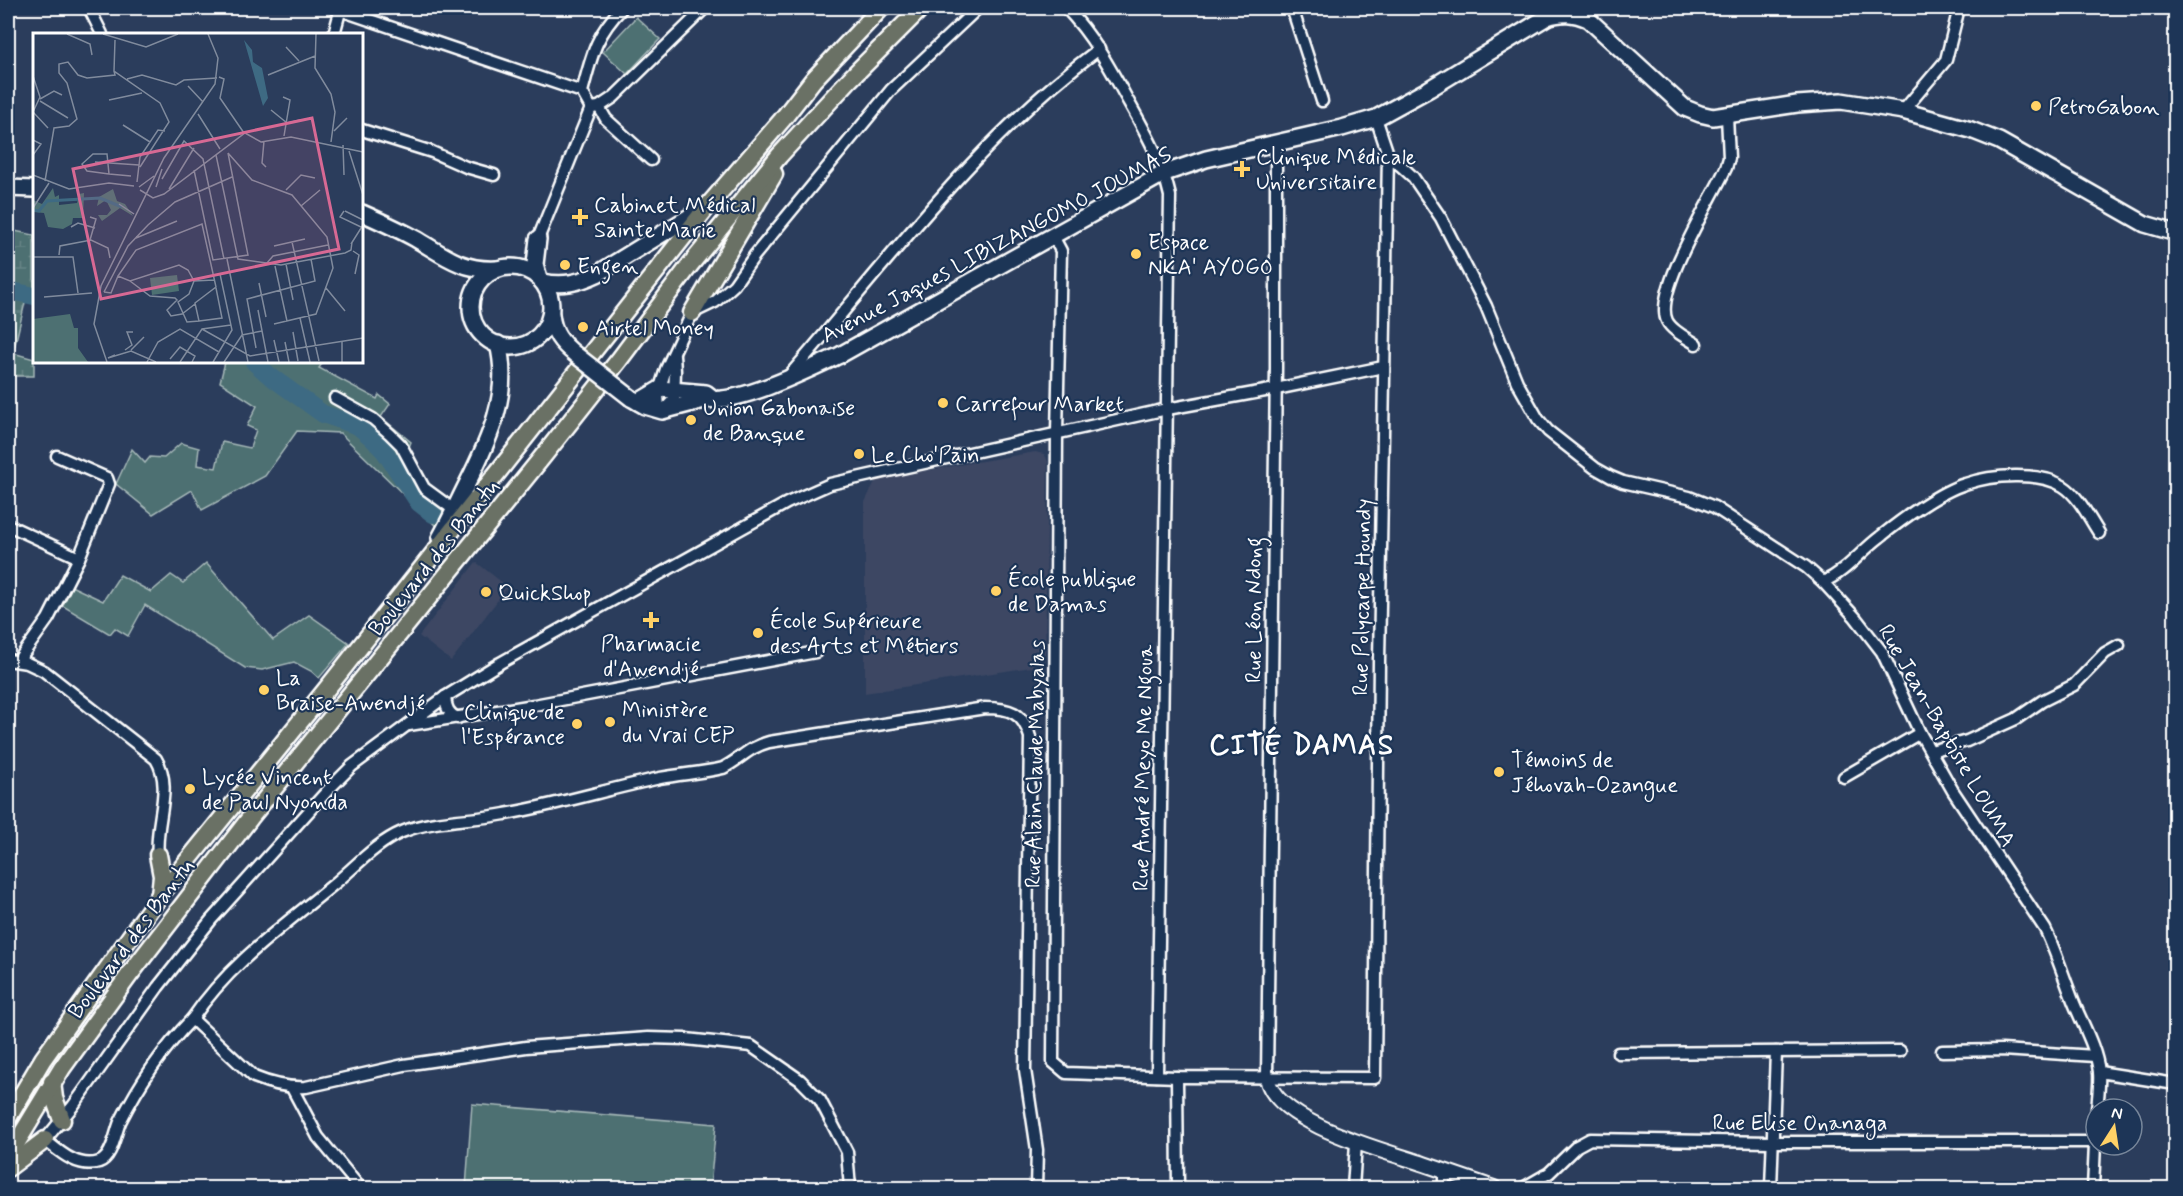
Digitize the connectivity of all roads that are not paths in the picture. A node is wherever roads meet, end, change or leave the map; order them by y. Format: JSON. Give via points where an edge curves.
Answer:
{"nodes":[{"id":1,"x":89,"y":8,"type":"edge"},
{"id":2,"x":338,"y":8,"type":"edge"},
{"id":3,"x":622,"y":8,"type":"edge"},
{"id":4,"x":705,"y":8,"type":"edge"},
{"id":5,"x":881,"y":8,"type":"edge"},
{"id":6,"x":921,"y":8,"type":"edge"},
{"id":7,"x":978,"y":8,"type":"edge"},
{"id":8,"x":1066,"y":8,"type":"edge"},
{"id":9,"x":1292,"y":8,"type":"edge"},
{"id":10,"x":1959,"y":8,"type":"edge"},
{"id":11,"x":1567,"y":10,"type":"edge"},
{"id":12,"x":102,"y":33,"type":"edge"},
{"id":13,"x":334,"y":33,"type":"edge"},
{"id":14,"x":1099,"y":49,"type":"junction"},
{"id":15,"x":582,"y":92,"type":"junction"},
{"id":16,"x":1322,"y":101,"type":"dead end"},
{"id":17,"x":595,"y":107,"type":"junction"},
{"id":18,"x":1903,"y":111,"type":"junction"},
{"id":19,"x":1727,"y":116,"type":"junction"},
{"id":20,"x":1376,"y":118,"type":"junction"},
{"id":21,"x":363,"y":130,"type":"edge"},
{"id":22,"x":1276,"y":143,"type":"junction"},
{"id":23,"x":1388,"y":154,"type":"junction"},
{"id":24,"x":779,"y":156,"type":"junction"},
{"id":25,"x":651,"y":160,"type":"dead end"},
{"id":26,"x":1165,"y":173,"type":"junction"},
{"id":27,"x":494,"y":175,"type":"dead end"},
{"id":28,"x":8,"y":188,"type":"edge"},
{"id":29,"x":33,"y":189,"type":"edge"},
{"id":30,"x":707,"y":207,"type":"junction"},
{"id":31,"x":363,"y":213,"type":"edge"},
{"id":32,"x":2175,"y":233,"type":"edge"},
{"id":33,"x":1053,"y":236,"type":"junction"},
{"id":34,"x":538,"y":239,"type":"junction"},
{"id":35,"x":452,"y":261,"type":"junction"},
{"id":36,"x":506,"y":268,"type":"junction"},
{"id":37,"x":715,"y":276,"type":"junction"},
{"id":38,"x":541,"y":280,"type":"junction"},
{"id":39,"x":734,"y":285,"type":"junction"},
{"id":40,"x":471,"y":301,"type":"junction"},
{"id":41,"x":692,"y":312,"type":"junction"},
{"id":42,"x":551,"y":314,"type":"junction"},
{"id":43,"x":527,"y":343,"type":"junction"},
{"id":44,"x":498,"y":344,"type":"junction"},
{"id":45,"x":1696,"y":344,"type":"dead end"},
{"id":46,"x":570,"y":350,"type":"junction"},
{"id":47,"x":1383,"y":367,"type":"junction"},
{"id":48,"x":786,"y":380,"type":"junction"},
{"id":49,"x":667,"y":389,"type":"junction"},
{"id":50,"x":1276,"y":389,"type":"junction"},
{"id":51,"x":335,"y":398,"type":"dead end"},
{"id":52,"x":634,"y":400,"type":"junction"},
{"id":53,"x":715,"y":400,"type":"junction"},
{"id":54,"x":1167,"y":409,"type":"junction"},
{"id":55,"x":661,"y":410,"type":"junction"},
{"id":56,"x":1057,"y":434,"type":"junction"},
{"id":57,"x":57,"y":456,"type":"dead end"},
{"id":58,"x":454,"y":510,"type":"junction"},
{"id":59,"x":8,"y":525,"type":"edge"},
{"id":60,"x":2099,"y":533,"type":"dead end"},
{"id":61,"x":79,"y":558,"type":"junction"},
{"id":62,"x":429,"y":558,"type":"junction"},
{"id":63,"x":1823,"y":582,"type":"junction"},
{"id":64,"x":2119,"y":645,"type":"dead end"},
{"id":65,"x":816,"y":652,"type":"dead end"},
{"id":66,"x":13,"y":660,"type":"edge"},
{"id":67,"x":445,"y":697,"type":"junction"},
{"id":68,"x":458,"y":717,"type":"junction"},
{"id":69,"x":403,"y":726,"type":"junction"},
{"id":70,"x":1920,"y":733,"type":"junction"},
{"id":71,"x":1931,"y":751,"type":"junction"},
{"id":72,"x":1844,"y":777,"type":"dead end"},
{"id":73,"x":158,"y":855,"type":"junction"},
{"id":74,"x":186,"y":864,"type":"junction"},
{"id":75,"x":160,"y":895,"type":"junction"},
{"id":76,"x":192,"y":1019,"type":"junction"},
{"id":77,"x":1900,"y":1051,"type":"dead end"},
{"id":78,"x":1942,"y":1051,"type":"dead end"},
{"id":79,"x":1776,"y":1052,"type":"junction"},
{"id":80,"x":1618,"y":1053,"type":"dead end"},
{"id":81,"x":2095,"y":1056,"type":"junction"},
{"id":82,"x":2099,"y":1072,"type":"junction"},
{"id":83,"x":1156,"y":1076,"type":"junction"},
{"id":84,"x":1177,"y":1077,"type":"junction"},
{"id":85,"x":1267,"y":1077,"type":"junction"},
{"id":86,"x":28,"y":1081,"type":"junction"},
{"id":87,"x":52,"y":1082,"type":"junction"},
{"id":88,"x":2169,"y":1083,"type":"dead end"},
{"id":89,"x":292,"y":1088,"type":"junction"},
{"id":90,"x":2098,"y":1097,"type":"edge"},
{"id":91,"x":8,"y":1098,"type":"edge"},
{"id":92,"x":8,"y":1118,"type":"edge"},
{"id":93,"x":62,"y":1120,"type":"junction"},
{"id":94,"x":45,"y":1140,"type":"junction"},
{"id":95,"x":1771,"y":1142,"type":"junction"},
{"id":96,"x":2084,"y":1142,"type":"edge"},
{"id":97,"x":1356,"y":1143,"type":"junction"},
{"id":98,"x":8,"y":1157,"type":"edge"},
{"id":99,"x":2094,"y":1157,"type":"edge"},
{"id":100,"x":8,"y":1168,"type":"edge"},
{"id":101,"x":1444,"y":1171,"type":"junction"},
{"id":102,"x":360,"y":1188,"type":"edge"},
{"id":103,"x":850,"y":1188,"type":"edge"},
{"id":104,"x":1036,"y":1188,"type":"edge"},
{"id":105,"x":1178,"y":1188,"type":"edge"},
{"id":106,"x":1353,"y":1188,"type":"edge"},
{"id":107,"x":1444,"y":1188,"type":"edge"},
{"id":108,"x":1494,"y":1188,"type":"edge"},
{"id":109,"x":1522,"y":1188,"type":"edge"},
{"id":110,"x":1770,"y":1188,"type":"edge"},
{"id":111,"x":2093,"y":1188,"type":"edge"}],
"edges":[{"from":1,"to":12,"type":"street"},
{"from":2,"to":13,"type":"street"},
{"from":2,"to":15,"type":"street"},
{"from":3,"to":15,"type":"street","via":[[599,36]]},
{"from":4,"to":17,"type":"street","via":[[614,97]]},
{"from":5,"to":30,"type":"highway","name":"Boulevard des Bantu","via":[[813,80]]},
{"from":6,"to":24,"type":"highway","name":"Boulevard des Bantu"},
{"from":7,"to":39,"type":"street","via":[[891,90]]},
{"from":8,"to":14,"type":"street","name":"Rue André Meyo Me Ngoua"},
{"from":9,"to":16,"type":"street"},
{"from":10,"to":18,"type":"street","via":[[1946,60]]},
{"from":11,"to":19,"type":"main road","name":"Avenue Jaques LIBIZANGOMO JOUMAS","via":[[1602,29],[1685,108],[1713,117]]},
{"from":11,"to":20,"type":"main road","name":"Avenue Jaques LIBIZANGOMO JOUMAS","via":[[1547,17]]},
{"from":14,"to":26,"type":"street","name":"Rue André Meyo Me Ngoua"},
{"from":14,"to":48,"type":"street","via":[[978,154]]},
{"from":15,"to":17,"type":"street"},
{"from":17,"to":25,"type":"street"},
{"from":17,"to":34,"type":"street"},
{"from":18,"to":19,"type":"main road","name":"Avenue Jaques LIBIZANGOMO JOUMAS","via":[[1841,101]]},
{"from":18,"to":32,"type":"main road","name":"Avenue Jaques LIBIZANGOMO JOUMAS","via":[[1999,141],[2145,224]]},
{"from":19,"to":45,"type":"street","via":[[1726,168],[1686,245],[1665,301],[1668,323]]},
{"from":20,"to":22,"type":"main road","name":"Avenue Jaques LIBIZANGOMO JOUMAS"},
{"from":20,"to":23,"type":"street","name":"Rue Polycarpe Houndy"},
{"from":21,"to":27,"type":"street"},
{"from":22,"to":26,"type":"main road","name":"Avenue Jaques LIBIZANGOMO JOUMAS"},
{"from":22,"to":50,"type":"street","name":"Rue Léon Ndong"},
{"from":23,"to":47,"type":"street","name":"Rue Polycarpe Houndy"},
{"from":23,"to":63,"type":"street","name":"Rue Jean-Baptiste LOUMA","via":[[1413,177],[1442,218],[1486,306],[1517,382],[1548,431],[1611,477],[1714,507]]},
{"from":24,"to":37,"type":"highway","via":[[777,169]]},
{"from":24,"to":87,"type":"highway","name":"Boulevard des Bantu","via":[[544,455],[250,818]]},
{"from":26,"to":33,"type":"main road","name":"Avenue Jaques LIBIZANGOMO JOUMAS"},
{"from":26,"to":54,"type":"street","name":"Rue André Meyo Me Ngoua","via":[[1170,196]]},
{"from":28,"to":29,"type":"main road"},
{"from":30,"to":38,"type":"main road","via":[[578,283]]},
{"from":30,"to":62,"type":"highway","name":"Boulevard des Bantu"},
{"from":31,"to":35,"type":"main road"},
{"from":33,"to":48,"type":"main road","name":"Avenue Jaques LIBIZANGOMO JOUMAS","via":[[849,350]]},
{"from":33,"to":56,"type":"street","name":"Rue Alain Claude Mabyalas","via":[[1061,252]]},
{"from":34,"to":36,"type":"main road","via":[[529,254]]},
{"from":34,"to":38,"type":"main road","via":[[535,264]]},
{"from":35,"to":36,"type":"main road","via":[[470,268]]},
{"from":35,"to":40,"type":"main road","via":[[464,277]]},
{"from":36,"to":38,"type":"main road","via":[[522,268]]},
{"from":36,"to":40,"type":"main road","via":[[481,280]]},
{"from":37,"to":39,"type":"street"},
{"from":37,"to":41,"type":"highway"},
{"from":38,"to":42,"type":"main road","via":[[549,294]]},
{"from":39,"to":41,"type":"street","via":[[715,302]]},
{"from":40,"to":44,"type":"main road","via":[[471,312],[480,332]]},
{"from":41,"to":49,"type":"street","via":[[674,355],[675,372]]},
{"from":42,"to":43,"type":"main road","via":[[542,332]]},
{"from":42,"to":46,"type":"main road","via":[[554,331]]},
{"from":43,"to":44,"type":"main road"},
{"from":43,"to":46,"type":"main road","via":[[543,341]]},
{"from":44,"to":58,"type":"main road","via":[[503,377],[496,414]]},
{"from":46,"to":52,"type":"main road","bridge":true},
{"from":47,"to":50,"type":"street"},
{"from":47,"to":85,"type":"street","name":"Rue Polycarpe Houndy","via":[[1375,1078]]},
{"from":48,"to":53,"type":"main road","name":"Avenue Jaques LIBIZANGOMO JOUMAS"},
{"from":49,"to":52,"type":"main road"},
{"from":49,"to":53,"type":"main road","via":[[706,393]]},
{"from":49,"to":55,"type":"street"},
{"from":49,"to":55,"type":"street","via":[[674,401]]},
{"from":50,"to":54,"type":"street"},
{"from":50,"to":85,"type":"street","name":"Rue Léon Ndong"},
{"from":51,"to":58,"type":"street","via":[[373,419],[390,434],[401,445],[424,488]]},
{"from":52,"to":55,"type":"main road"},
{"from":53,"to":55,"type":"main road","name":"Avenue Jaques LIBIZANGOMO JOUMAS"},
{"from":54,"to":56,"type":"street"},
{"from":54,"to":83,"type":"street","name":"Rue André Meyo Me Ngoua"},
{"from":56,"to":67,"type":"street","via":[[817,489],[552,633]]},
{"from":56,"to":83,"type":"street","name":"Rue Alain Claude Mabyalas","via":[[1053,1062],[1066,1073]]},
{"from":57,"to":61,"type":"street","via":[[109,480]]},
{"from":58,"to":62,"type":"main road"},
{"from":59,"to":61,"type":"street"},
{"from":60,"to":63,"type":"street","via":[[2077,499],[2063,486],[2032,477],[1987,479],[1964,484],[1932,501],[1885,532],[1835,577]]},
{"from":61,"to":66,"type":"street","via":[[48,619]]},
{"from":62,"to":74,"type":"highway","name":"Boulevard des Bantu"},
{"from":63,"to":70,"type":"street","name":"Rue Jean-Baptiste LOUMA","via":[[1882,652]]},
{"from":64,"to":71,"type":"street","via":[[2105,653],[2074,685],[2016,719],[1967,741]]},
{"from":65,"to":68,"type":"street"},
{"from":66,"to":73,"type":"street","via":[[44,671],[156,759],[164,781],[157,828]]},
{"from":67,"to":68,"type":"street","via":[[446,707]]},
{"from":67,"to":69,"type":"street"},
{"from":68,"to":69,"type":"street"},
{"from":69,"to":93,"type":"street","via":[[338,779],[212,920]]},
{"from":70,"to":71,"type":"street","name":"Rue Jean-Baptiste LOUMA"},
{"from":70,"to":72,"type":"street"},
{"from":71,"to":81,"type":"street","name":"Rue Jean-Baptiste LOUMA","via":[[1976,828],[2045,929]]},
{"from":73,"to":74,"type":"highway","via":[[170,864]]},
{"from":73,"to":75,"type":"highway"},
{"from":74,"to":75,"type":"highway","name":"Boulevard des Bantu"},
{"from":75,"to":86,"type":"highway","name":"Boulevard des Bantu"},
{"from":76,"to":89,"type":"street","via":[[254,1077]]},
{"from":76,"to":94,"type":"street","via":[[148,1073],[104,1159],[81,1163],[66,1157]]},
{"from":76,"to":104,"type":"street","via":[[208,994],[271,934],[401,832],[550,806],[661,778],[723,768],[747,750],[769,742],[1002,708],[1027,724],[1030,737],[1025,1070],[1037,1150]]},
{"from":77,"to":79,"type":"street"},
{"from":78,"to":81,"type":"street"},
{"from":79,"to":80,"type":"street"},
{"from":79,"to":95,"type":"street"},
{"from":81,"to":82,"type":"street","name":"Rue Jean-Baptiste LOUMA"},
{"from":82,"to":88,"type":"street"},
{"from":82,"to":90,"type":"street","name":"Rue Jean-Baptiste LOUMA"},
{"from":83,"to":84,"type":"street"},
{"from":84,"to":85,"type":"street"},
{"from":84,"to":105,"type":"street"},
{"from":85,"to":97,"type":"street","via":[[1273,1095],[1293,1111]]},
{"from":86,"to":91,"type":"highway"},
{"from":86,"to":92,"type":"highway","name":"Boulevard des Bantu"},
{"from":87,"to":93,"type":"highway"},
{"from":87,"to":98,"type":"highway","name":"Boulevard des Bantu"},
{"from":89,"to":102,"type":"street","via":[[318,1137]]},
{"from":89,"to":103,"type":"street","via":[[404,1065],[526,1047],[648,1038],[751,1046],[800,1080],[820,1100],[847,1152]]},
{"from":93,"to":94,"type":"street"},
{"from":94,"to":100,"type":"highway"},
{"from":95,"to":96,"type":"street","name":"Rue Elise Onanaga"},
{"from":95,"to":109,"type":"street","name":"Rue Elise Onanaga","via":[[1590,1139],[1549,1173]]},
{"from":95,"to":110,"type":"street"},
{"from":97,"to":101,"type":"street"},
{"from":97,"to":106,"type":"street"},
{"from":99,"to":111,"type":"street"},
{"from":101,"to":107,"type":"street"},
{"from":101,"to":108,"type":"street"}]}
